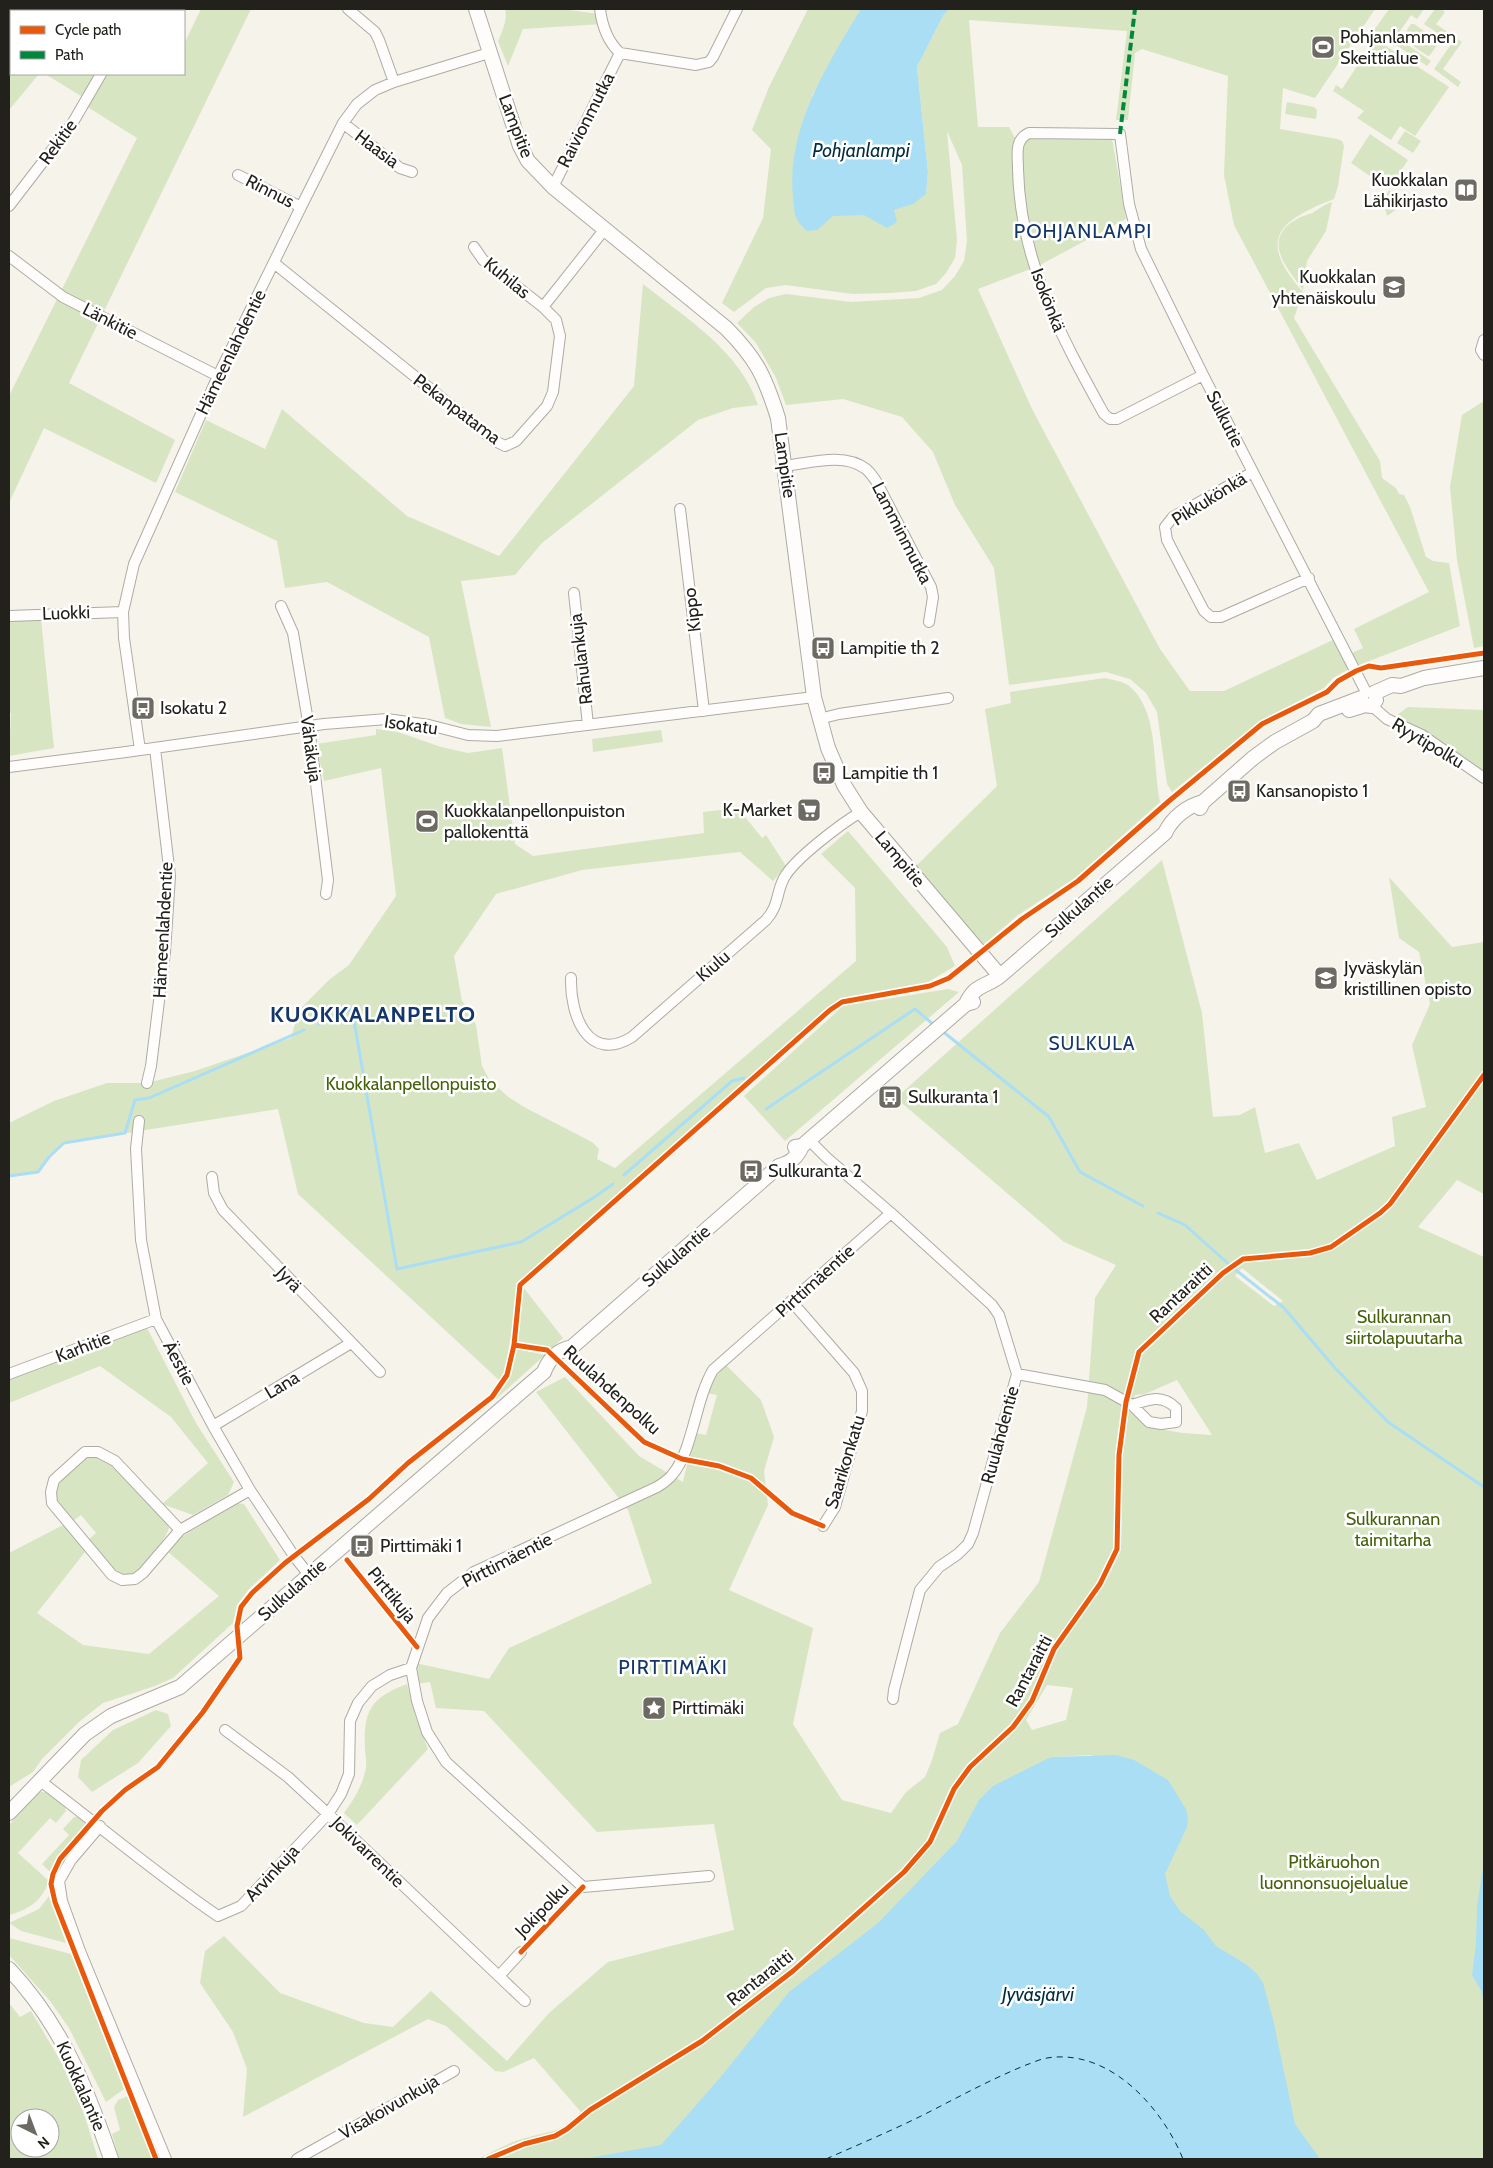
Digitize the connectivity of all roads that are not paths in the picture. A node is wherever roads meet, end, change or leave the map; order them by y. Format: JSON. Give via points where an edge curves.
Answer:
{"nodes":[{"id":1,"x":348,"y":9,"type":"edge"},
{"id":2,"x":476,"y":9,"type":"edge"},
{"id":3,"x":600,"y":9,"type":"edge"},
{"id":4,"x":737,"y":9,"type":"edge"},
{"id":5,"x":489,"y":53,"type":"junction"},
{"id":6,"x":620,"y":53,"type":"junction"},
{"id":7,"x":100,"y":75,"type":"edge"},
{"id":8,"x":394,"y":82,"type":"junction"},
{"id":9,"x":343,"y":124,"type":"junction"},
{"id":10,"x":1120,"y":134,"type":"joint"},
{"id":11,"x":412,"y":172,"type":"dead end"},
{"id":12,"x":238,"y":175,"type":"dead end"},
{"id":13,"x":553,"y":187,"type":"junction"},
{"id":14,"x":9,"y":206,"type":"edge"},
{"id":15,"x":301,"y":207,"type":"junction"},
{"id":16,"x":604,"y":230,"type":"junction"},
{"id":17,"x":474,"y":247,"type":"dead end"},
{"id":18,"x":9,"y":256,"type":"edge"},
{"id":19,"x":274,"y":263,"type":"junction"},
{"id":20,"x":543,"y":307,"type":"junction"},
{"id":21,"x":1484,"y":340,"type":"edge"},
{"id":22,"x":1484,"y":355,"type":"edge"},
{"id":23,"x":1203,"y":375,"type":"junction"},
{"id":24,"x":218,"y":376,"type":"junction"},
{"id":25,"x":786,"y":466,"type":"junction"},
{"id":26,"x":1253,"y":472,"type":"junction"},
{"id":27,"x":680,"y":509,"type":"dead end"},
{"id":28,"x":1309,"y":578,"type":"junction"},
{"id":29,"x":574,"y":594,"type":"dead end"},
{"id":30,"x":281,"y":606,"type":"dead end"},
{"id":31,"x":123,"y":612,"type":"junction"},
{"id":32,"x":9,"y":616,"type":"edge"},
{"id":33,"x":929,"y":622,"type":"dead end"},
{"id":34,"x":1484,"y":668,"type":"edge"},
{"id":35,"x":814,"y":697,"type":"junction"},
{"id":36,"x":948,"y":698,"type":"dead end"},
{"id":37,"x":1369,"y":699,"type":"junction"},
{"id":38,"x":704,"y":712,"type":"junction"},
{"id":39,"x":819,"y":719,"type":"junction"},
{"id":40,"x":588,"y":725,"type":"junction"},
{"id":41,"x":309,"y":727,"type":"junction"},
{"id":42,"x":155,"y":748,"type":"junction"},
{"id":43,"x":140,"y":750,"type":"junction"},
{"id":44,"x":9,"y":767,"type":"edge"},
{"id":45,"x":1484,"y":778,"type":"edge"},
{"id":46,"x":861,"y":812,"type":"junction"},
{"id":47,"x":326,"y":894,"type":"dead end"},
{"id":48,"x":571,"y":978,"type":"dead end"},
{"id":49,"x":997,"y":978,"type":"junction"},
{"id":50,"x":147,"y":1082,"type":"dead end"},
{"id":51,"x":139,"y":1121,"type":"dead end"},
{"id":52,"x":806,"y":1143,"type":"junction"},
{"id":53,"x":212,"y":1177,"type":"dead end"},
{"id":54,"x":891,"y":1213,"type":"junction"},
{"id":55,"x":792,"y":1302,"type":"junction"},
{"id":56,"x":156,"y":1319,"type":"junction"},
{"id":57,"x":351,"y":1343,"type":"junction"},
{"id":58,"x":380,"y":1372,"type":"dead end"},
{"id":59,"x":9,"y":1374,"type":"edge"},
{"id":60,"x":1017,"y":1374,"type":"junction"},
{"id":61,"x":1132,"y":1405,"type":"dead end"},
{"id":62,"x":213,"y":1426,"type":"junction"},
{"id":63,"x":250,"y":1490,"type":"junction"},
{"id":64,"x":823,"y":1526,"type":"dead end"},
{"id":65,"x":180,"y":1530,"type":"junction"},
{"id":66,"x":309,"y":1575,"type":"junction"},
{"id":67,"x":411,"y":1668,"type":"junction"},
{"id":68,"x":893,"y":1699,"type":"dead end"},
{"id":69,"x":225,"y":1730,"type":"dead end"},
{"id":70,"x":39,"y":1780,"type":"junction"},
{"id":71,"x":9,"y":1813,"type":"edge"},
{"id":72,"x":328,"y":1814,"type":"junction"},
{"id":73,"x":100,"y":1826,"type":"junction"},
{"id":74,"x":709,"y":1876,"type":"dead end"},
{"id":75,"x":521,"y":1952,"type":"dead end"},
{"id":76,"x":9,"y":1969,"type":"edge"},
{"id":77,"x":499,"y":1976,"type":"junction"},
{"id":78,"x":525,"y":2001,"type":"dead end"},
{"id":79,"x":454,"y":2070,"type":"dead end"},
{"id":80,"x":111,"y":2159,"type":"edge"},
{"id":81,"x":166,"y":2159,"type":"edge"},
{"id":82,"x":297,"y":2159,"type":"edge"}],
"edges":[{"from":1,"to":8,"type":"street","via":[[375,32]]},
{"from":2,"to":5,"type":"main road","name":"Lampitie"},
{"from":3,"to":6,"type":"street","name":"Raivionmutka","via":[[601,20],[612,45]]},
{"from":4,"to":6,"type":"street","name":"Raivionmutka","via":[[713,57],[702,65]]},
{"from":5,"to":8,"type":"street","name":"Hämeenlahdentie"},
{"from":5,"to":13,"type":"main road","name":"Lampitie","via":[[520,146],[528,161]]},
{"from":6,"to":13,"type":"street","name":"Raivionmutka"},
{"from":7,"to":14,"type":"street","name":"Rekitie","via":[[72,124]]},
{"from":8,"to":9,"type":"street","name":"Hämeenlahdentie","via":[[375,90],[357,104]]},
{"from":9,"to":11,"type":"street","name":"Haasia","via":[[400,168]]},
{"from":9,"to":15,"type":"street","name":"Hämeenlahdentie"},
{"from":10,"to":23,"type":"street","name":"Sulkutie","via":[[1129,204],[1141,249]]},
{"from":10,"to":23,"type":"street","name":"Isokönkä","via":[[1029,133],[1018,143],[1019,190],[1030,250],[1046,303],[1104,414],[1110,419],[1117,419]]},
{"from":12,"to":15,"type":"street","name":"Rinnus"},
{"from":13,"to":16,"type":"main road","name":"Lampitie"},
{"from":15,"to":19,"type":"street","name":"Hämeenlahdentie"},
{"from":16,"to":20,"type":"street"},
{"from":16,"to":25,"type":"main road","name":"Lampitie","via":[[726,328],[748,350],[767,382],[778,418]]},
{"from":17,"to":20,"type":"street","name":"Kuhilas","via":[[483,260]]},
{"from":18,"to":24,"type":"street","name":"Länkitie","via":[[63,297]]},
{"from":19,"to":20,"type":"street","name":"Pekanpatama","via":[[495,441],[506,446],[516,441],[547,406],[553,392],[560,336],[556,320]]},
{"from":19,"to":24,"type":"street","name":"Hämeenlahdentie"},
{"from":21,"to":22,"type":"street","via":[[1481,350]]},
{"from":23,"to":26,"type":"street","name":"Sulkutie"},
{"from":24,"to":31,"type":"street","name":"Hämeenlahdentie","via":[[134,564]]},
{"from":25,"to":33,"type":"street","name":"Lamminmutka","via":[[841,459],[866,469],[876,481],[931,587]]},
{"from":25,"to":35,"type":"main road","name":"Lampitie"},
{"from":26,"to":28,"type":"street","name":"Sulkutie"},
{"from":26,"to":28,"type":"street","name":"Pikkukönkä","via":[[1172,517],[1165,527],[1167,540],[1204,611],[1211,617],[1221,617]]},
{"from":27,"to":38,"type":"street","name":"Kippo"},
{"from":28,"to":37,"type":"street","name":"Sulkutie"},
{"from":29,"to":40,"type":"street","name":"Rahulankuja"},
{"from":30,"to":41,"type":"street","name":"Vähäkuja","via":[[293,633]]},
{"from":31,"to":32,"type":"street","name":"Luokki"},
{"from":31,"to":43,"type":"street","name":"Hämeenlahdentie"},
{"from":34,"to":37,"type":"main road","name":"Sulkulantie","via":[[1424,678],[1402,686],[1392,685]]},
{"from":35,"to":38,"type":"street","name":"Isokatu"},
{"from":35,"to":39,"type":"main road","name":"Lampitie"},
{"from":36,"to":39,"type":"street"},
{"from":37,"to":45,"type":"street","name":"Ryytipolku","via":[[1387,719],[1422,735]]},
{"from":37,"to":49,"type":"main road","name":"Sulkulantie","via":[[1322,721],[1313,721],[1253,758],[1176,831],[1166,833]]},
{"from":38,"to":40,"type":"street","name":"Isokatu"},
{"from":39,"to":46,"type":"main road","name":"Lampitie","via":[[844,785]]},
{"from":40,"to":41,"type":"street","name":"Isokatu","via":[[497,736],[468,735],[387,719]]},
{"from":41,"to":42,"type":"street","name":"Isokatu"},
{"from":41,"to":47,"type":"street","name":"Vähäkuja","via":[[328,880]]},
{"from":42,"to":43,"type":"street","name":"Isokatu"},
{"from":42,"to":50,"type":"street","name":"Hämeenlahdentie","via":[[170,876],[166,952]]},
{"from":43,"to":44,"type":"street","name":"Isokatu"},
{"from":46,"to":48,"type":"street","name":"Kiulu","via":[[793,866],[785,876],[774,912],[766,920],[620,1044],[605,1045],[584,1032],[576,1018],[570,995]]},
{"from":46,"to":49,"type":"main road","name":"Lampitie"},
{"from":49,"to":52,"type":"main road","name":"Sulkulantie","via":[[970,994],[966,1004]]},
{"from":51,"to":56,"type":"street","name":"Äestie","via":[[136,1148],[141,1240]]},
{"from":52,"to":54,"type":"street","name":"Ruulahdentie"},
{"from":52,"to":66,"type":"main road","name":"Sulkulantie","via":[[794,1159],[779,1166],[572,1347],[568,1357],[554,1369],[544,1372]]},
{"from":53,"to":57,"type":"street","name":"Jyrä","via":[[214,1193],[223,1210]]},
{"from":54,"to":55,"type":"street","name":"Pirttimäentie"},
{"from":54,"to":60,"type":"street","name":"Ruulahdentie","via":[[992,1305],[999,1315]]},
{"from":55,"to":64,"type":"street","name":"Saarikonkatu","via":[[854,1373],[862,1392],[862,1411],[835,1507]]},
{"from":55,"to":67,"type":"street","name":"Pirttimäentie","via":[[713,1370],[706,1382],[682,1459],[672,1476],[657,1487],[469,1576],[447,1593],[428,1618]]},
{"from":56,"to":59,"type":"street","name":"Karhitie"},
{"from":56,"to":62,"type":"street","name":"Äestie"},
{"from":57,"to":58,"type":"street","name":"Jyrä"},
{"from":57,"to":62,"type":"street","name":"Lana"},
{"from":60,"to":61,"type":"street","via":[[1104,1390]]},
{"from":60,"to":68,"type":"street","name":"Ruulahdentie","via":[[973,1533],[968,1544],[939,1567],[920,1590]]},
{"from":62,"to":63,"type":"street","name":"Äestie"},
{"from":63,"to":65,"type":"street"},
{"from":63,"to":66,"type":"street","name":"Äestie"},
{"from":65,"to":65,"type":"street","via":[[143,1573],[135,1579],[122,1580],[112,1576],[52,1503],[54,1480],[85,1452],[98,1452],[114,1461]]},
{"from":66,"to":70,"type":"main road","name":"Sulkulantie","via":[[180,1687],[111,1716],[85,1734]]},
{"from":67,"to":72,"type":"street","name":"Arvinkuja","via":[[372,1686],[358,1703],[350,1721],[349,1774]]},
{"from":67,"to":74,"type":"street","name":"Pirttimäentie","via":[[416,1701],[427,1732],[446,1762],[583,1888]]},
{"from":69,"to":72,"type":"street","name":"Jokivarrentie","via":[[288,1777]]},
{"from":70,"to":71,"type":"main road","name":"Sulkulantie"},
{"from":70,"to":73,"type":"street","name":"Arvinkuja"},
{"from":72,"to":73,"type":"street","name":"Arvinkuja","via":[[241,1906],[218,1916]]},
{"from":72,"to":77,"type":"street","name":"Jokivarrentie"},
{"from":73,"to":81,"type":"street","via":[[71,1860],[60,1881],[62,1901]]},
{"from":75,"to":77,"type":"street","name":"Jokipolku"},
{"from":76,"to":80,"type":"main road","name":"Kuokkalantie","via":[[37,2002],[63,2041],[78,2069]]},
{"from":77,"to":78,"type":"street","name":"Jokivarrentie"},
{"from":79,"to":82,"type":"street","name":"Visakoivunkuja"}]}
